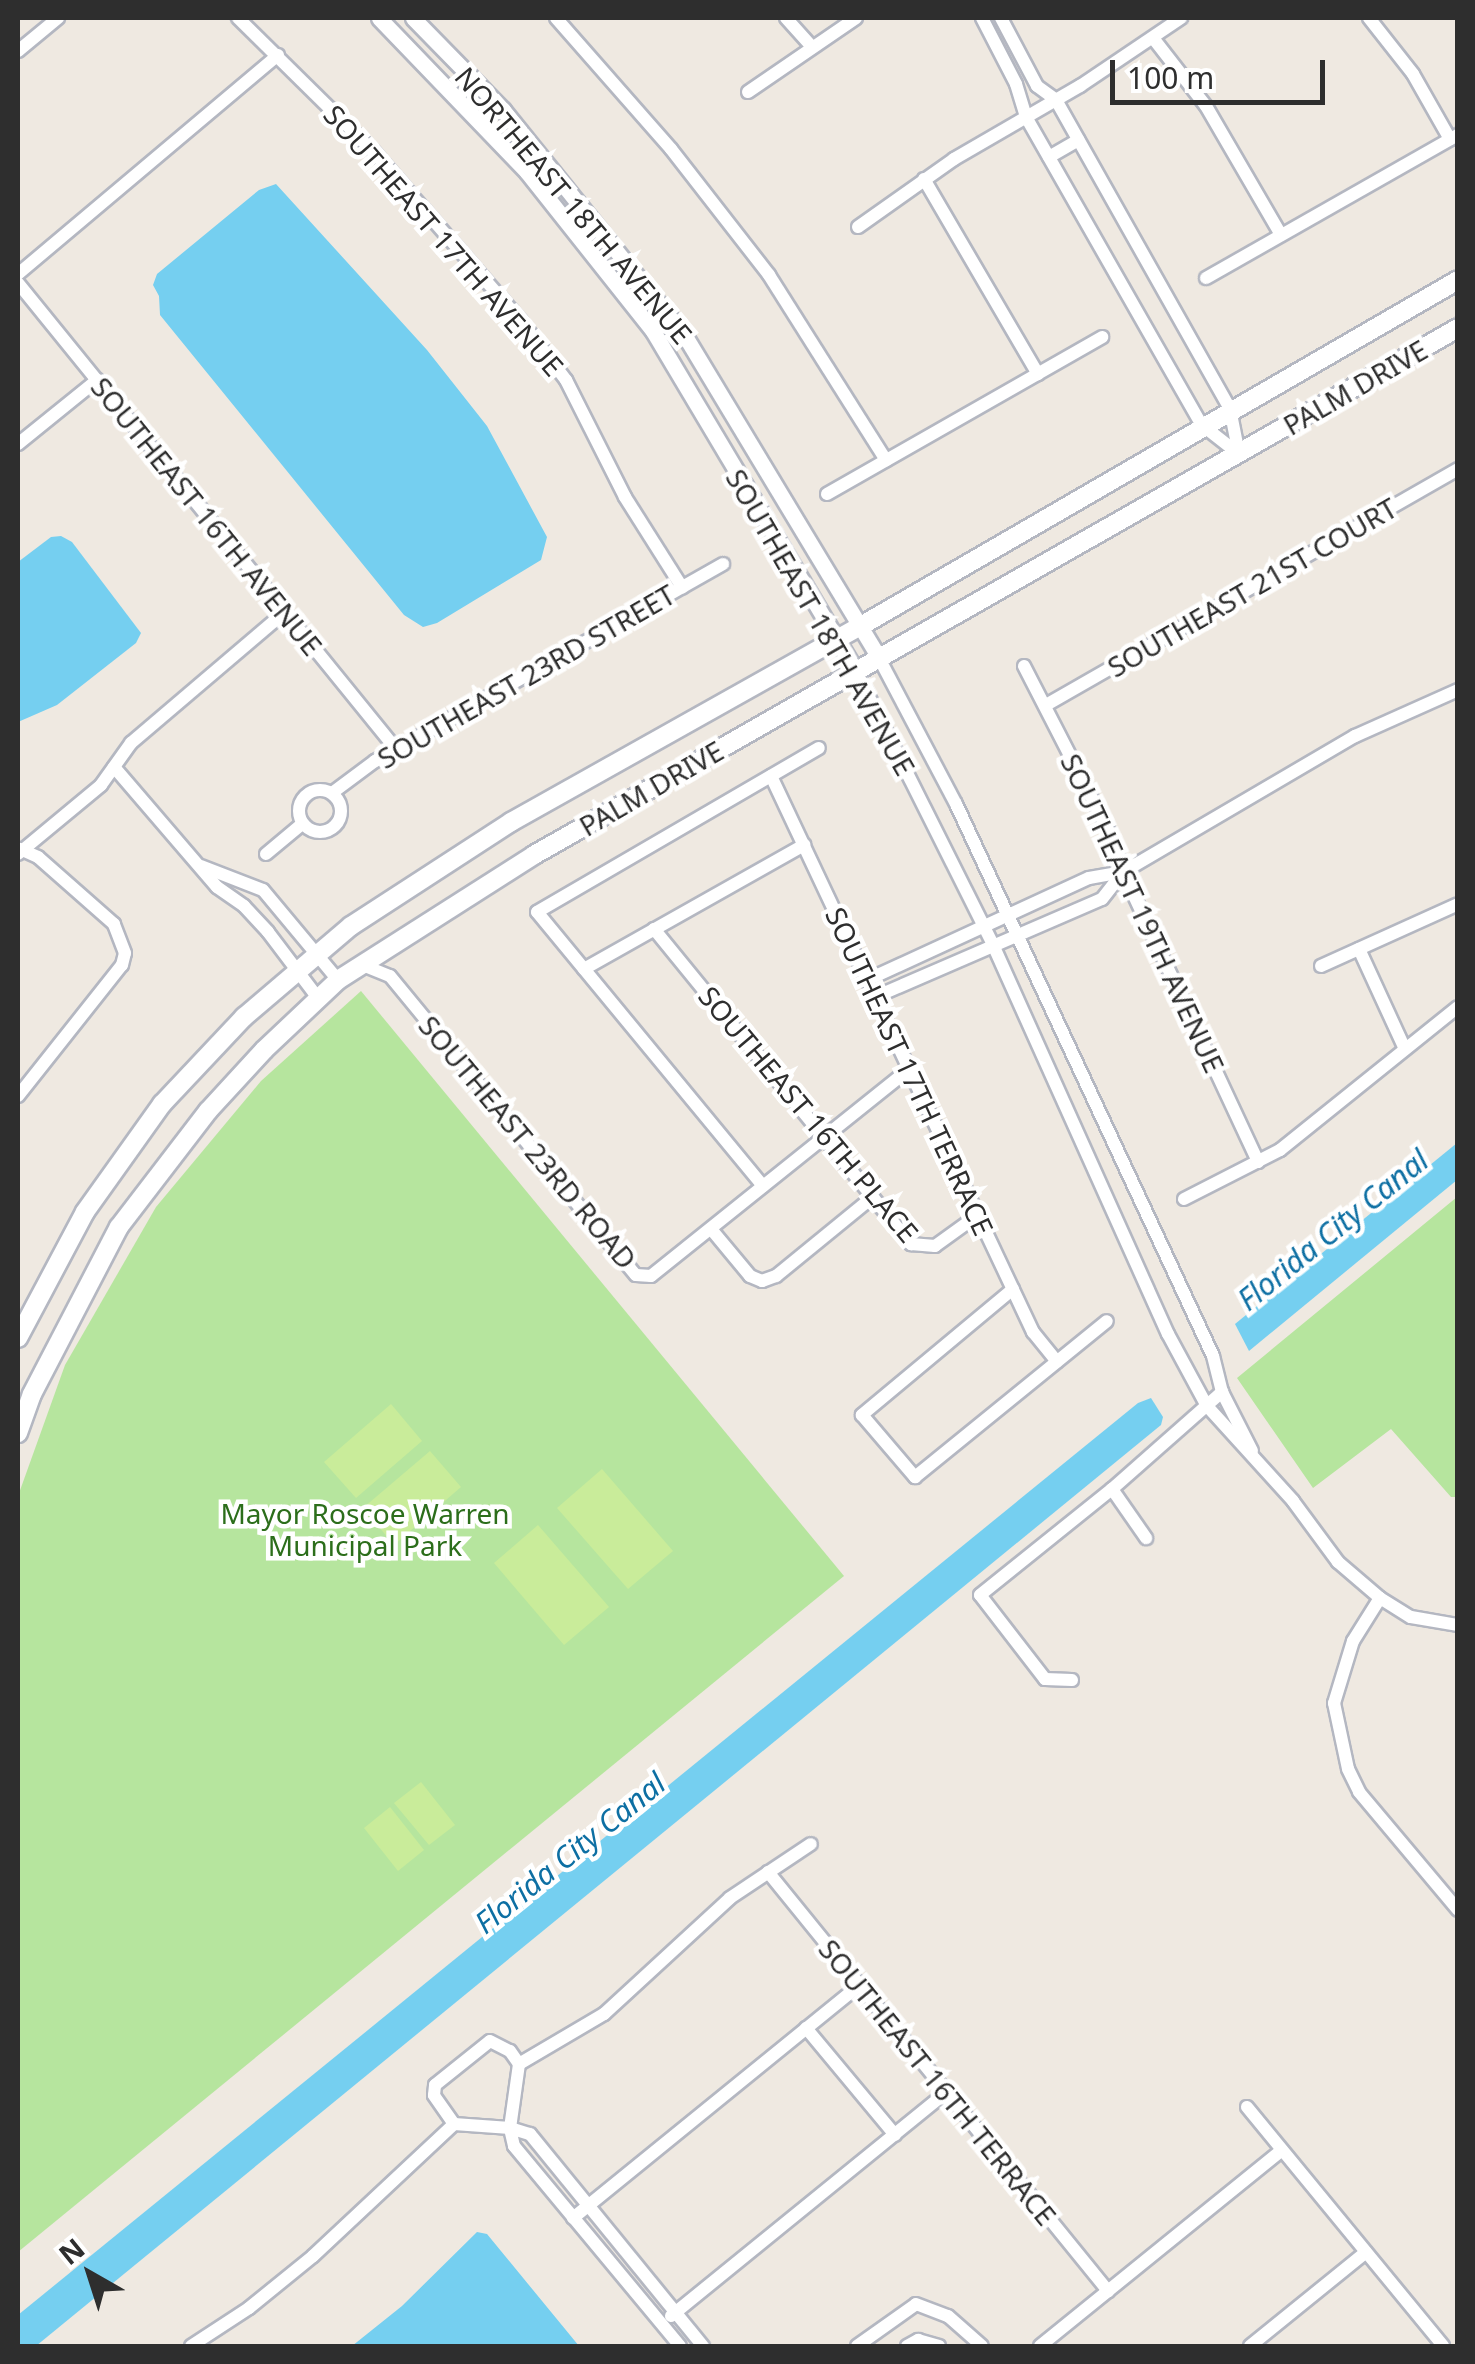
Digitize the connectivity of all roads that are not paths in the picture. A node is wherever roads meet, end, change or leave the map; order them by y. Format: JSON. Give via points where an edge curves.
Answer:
{"nodes":[{"id":1,"x":58,"y":18,"type":"edge"},
{"id":2,"x":238,"y":18,"type":"edge"},
{"id":3,"x":379,"y":18,"type":"edge"},
{"id":4,"x":413,"y":18,"type":"edge"},
{"id":5,"x":556,"y":18,"type":"edge"},
{"id":6,"x":786,"y":18,"type":"edge"},
{"id":7,"x":856,"y":18,"type":"edge"},
{"id":8,"x":982,"y":18,"type":"edge"},
{"id":9,"x":1001,"y":18,"type":"edge"},
{"id":10,"x":1181,"y":18,"type":"edge"},
{"id":11,"x":1369,"y":18,"type":"edge"},
{"id":12,"x":1153,"y":38,"type":"junction"},
{"id":13,"x":812,"y":47,"type":"junction"},
{"id":14,"x":18,"y":51,"type":"edge"},
{"id":15,"x":278,"y":55,"type":"junction"},
{"id":16,"x":748,"y":92,"type":"dead end"},
{"id":17,"x":1056,"y":100,"type":"junction"},
{"id":18,"x":1026,"y":117,"type":"junction"},
{"id":19,"x":1454,"y":137,"type":"edge"},
{"id":20,"x":1078,"y":140,"type":"junction"},
{"id":21,"x":1049,"y":157,"type":"junction"},
{"id":22,"x":924,"y":179,"type":"junction"},
{"id":23,"x":858,"y":227,"type":"dead end"},
{"id":24,"x":1280,"y":236,"type":"junction"},
{"id":25,"x":18,"y":274,"type":"edge"},
{"id":26,"x":1206,"y":278,"type":"dead end"},
{"id":27,"x":1458,"y":280,"type":"edge"},
{"id":28,"x":18,"y":283,"type":"edge"},
{"id":29,"x":1458,"y":328,"type":"edge"},
{"id":30,"x":1102,"y":337,"type":"dead end"},
{"id":31,"x":1038,"y":374,"type":"junction"},
{"id":32,"x":96,"y":380,"type":"junction"},
{"id":33,"x":1230,"y":408,"type":"junction"},
{"id":34,"x":1202,"y":424,"type":"junction"},
{"id":35,"x":18,"y":444,"type":"edge"},
{"id":36,"x":1239,"y":454,"type":"junction"},
{"id":37,"x":886,"y":460,"type":"junction"},
{"id":38,"x":1458,"y":468,"type":"edge"},
{"id":39,"x":827,"y":494,"type":"dead end"},
{"id":40,"x":723,"y":564,"type":"dead end"},
{"id":41,"x":682,"y":587,"type":"junction"},
{"id":42,"x":285,"y":612,"type":"junction"},
{"id":43,"x":859,"y":627,"type":"junction"},
{"id":44,"x":838,"y":639,"type":"junction"},
{"id":45,"x":879,"y":658,"type":"junction"},
{"id":46,"x":1024,"y":666,"type":"dead end"},
{"id":47,"x":856,"y":671,"type":"junction"},
{"id":48,"x":1458,"y":690,"type":"edge"},
{"id":49,"x":1046,"y":705,"type":"junction"},
{"id":50,"x":819,"y":748,"type":"dead end"},
{"id":51,"x":396,"y":749,"type":"junction"},
{"id":52,"x":114,"y":766,"type":"junction"},
{"id":53,"x":771,"y":776,"type":"junction"},
{"id":54,"x":332,"y":793,"type":"junction"},
{"id":55,"x":302,"y":824,"type":"junction"},
{"id":56,"x":804,"y":845,"type":"junction"},
{"id":57,"x":19,"y":851,"type":"edge"},
{"id":58,"x":266,"y":854,"type":"dead end"},
{"id":59,"x":198,"y":866,"type":"junction"},
{"id":60,"x":1124,"y":872,"type":"junction"},
{"id":61,"x":1458,"y":904,"type":"edge"},
{"id":62,"x":1008,"y":915,"type":"junction"},
{"id":63,"x":984,"y":926,"type":"junction"},
{"id":64,"x":654,"y":929,"type":"junction"},
{"id":65,"x":1018,"y":936,"type":"junction"},
{"id":66,"x":387,"y":946,"type":"junction"},
{"id":67,"x":994,"y":947,"type":"junction"},
{"id":68,"x":1358,"y":949,"type":"junction"},
{"id":69,"x":316,"y":952,"type":"junction"},
{"id":70,"x":360,"y":964,"type":"junction"},
{"id":71,"x":1321,"y":966,"type":"dead end"},
{"id":72,"x":584,"y":968,"type":"junction"},
{"id":73,"x":296,"y":970,"type":"junction"},
{"id":74,"x":390,"y":976,"type":"junction"},
{"id":75,"x":338,"y":980,"type":"junction"},
{"id":76,"x":867,"y":980,"type":"junction"},
{"id":77,"x":875,"y":997,"type":"junction"},
{"id":78,"x":318,"y":998,"type":"junction"},
{"id":79,"x":1458,"y":1007,"type":"edge"},
{"id":80,"x":1405,"y":1049,"type":"junction"},
{"id":81,"x":909,"y":1069,"type":"junction"},
{"id":82,"x":18,"y":1096,"type":"edge"},
{"id":83,"x":824,"y":1138,"type":"junction"},
{"id":84,"x":1258,"y":1162,"type":"junction"},
{"id":85,"x":764,"y":1186,"type":"junction"},
{"id":86,"x":873,"y":1197,"type":"junction"},
{"id":87,"x":1184,"y":1199,"type":"dead end"},
{"id":88,"x":978,"y":1215,"type":"junction"},
{"id":89,"x":710,"y":1229,"type":"junction"},
{"id":90,"x":1013,"y":1290,"type":"junction"},
{"id":91,"x":1108,"y":1321,"type":"dead end"},
{"id":92,"x":18,"y":1338,"type":"edge"},
{"id":93,"x":1056,"y":1362,"type":"junction"},
{"id":94,"x":1222,"y":1392,"type":"junction"},
{"id":95,"x":1207,"y":1406,"type":"junction"},
{"id":96,"x":18,"y":1434,"type":"edge"},
{"id":97,"x":1258,"y":1464,"type":"junction"},
{"id":98,"x":1112,"y":1489,"type":"junction"},
{"id":99,"x":1146,"y":1538,"type":"dead end"},
{"id":100,"x":1380,"y":1598,"type":"junction"},
{"id":101,"x":1458,"y":1625,"type":"edge"},
{"id":102,"x":1072,"y":1680,"type":"dead end"},
{"id":103,"x":810,"y":1844,"type":"dead end"},
{"id":104,"x":768,"y":1872,"type":"junction"},
{"id":105,"x":1458,"y":1910,"type":"edge"},
{"id":106,"x":860,"y":1985,"type":"junction"},
{"id":107,"x":806,"y":2028,"type":"junction"},
{"id":108,"x":520,"y":2064,"type":"junction"},
{"id":109,"x":947,"y":2092,"type":"junction"},
{"id":110,"x":1247,"y":2107,"type":"dead end"},
{"id":111,"x":454,"y":2124,"type":"junction"},
{"id":112,"x":510,"y":2128,"type":"junction"},
{"id":113,"x":895,"y":2135,"type":"junction"},
{"id":114,"x":1282,"y":2150,"type":"junction"},
{"id":115,"x":588,"y":2206,"type":"junction"},
{"id":116,"x":574,"y":2218,"type":"junction"},
{"id":117,"x":1366,"y":2252,"type":"junction"},
{"id":118,"x":1108,"y":2291,"type":"junction"},
{"id":119,"x":675,"y":2312,"type":"junction"},
{"id":120,"x":661,"y":2324,"type":"junction"},
{"id":121,"x":912,"y":2343,"type":"edge"},
{"id":122,"x":191,"y":2346,"type":"edge"},
{"id":123,"x":680,"y":2346,"type":"edge"},
{"id":124,"x":703,"y":2346,"type":"edge"},
{"id":125,"x":857,"y":2346,"type":"edge"},
{"id":126,"x":939,"y":2346,"type":"edge"},
{"id":127,"x":982,"y":2346,"type":"edge"},
{"id":128,"x":1040,"y":2346,"type":"edge"},
{"id":129,"x":1250,"y":2346,"type":"edge"},
{"id":130,"x":1443,"y":2346,"type":"edge"}],
"edges":[{"from":1,"to":14,"type":"street"},
{"from":2,"to":15,"type":"street","name":"SOUTHEAST 17TH AVENUE"},
{"from":3,"to":44,"type":"street","name":"SOUTHEAST 18TH AVENUE","via":[[527,172],[654,331]]},
{"from":4,"to":43,"type":"street","name":"NORTHEAST 18TH AVENUE","via":[[503,110],[663,305]]},
{"from":5,"to":37,"type":"street","via":[[672,149],[769,275]]},
{"from":6,"to":13,"type":"street"},
{"from":7,"to":13,"type":"street"},
{"from":8,"to":18,"type":"street"},
{"from":9,"to":17,"type":"street","via":[[1037,86]]},
{"from":10,"to":12,"type":"street"},
{"from":11,"to":19,"type":"street"},
{"from":12,"to":17,"type":"street"},
{"from":12,"to":24,"type":"street","via":[[1206,106]]},
{"from":13,"to":16,"type":"street"},
{"from":15,"to":25,"type":"street"},
{"from":15,"to":41,"type":"street","name":"SOUTHEAST 17TH AVENUE","via":[[374,152],[566,380],[625,498]]},
{"from":17,"to":18,"type":"street"},
{"from":17,"to":20,"type":"street"},
{"from":18,"to":21,"type":"street"},
{"from":18,"to":22,"type":"street"},
{"from":19,"to":24,"type":"street"},
{"from":20,"to":21,"type":"street"},
{"from":20,"to":33,"type":"street"},
{"from":21,"to":34,"type":"street"},
{"from":22,"to":23,"type":"street"},
{"from":22,"to":31,"type":"street"},
{"from":24,"to":26,"type":"street"},
{"from":27,"to":33,"type":"main road","name":"PALM DRIVE"},
{"from":28,"to":32,"type":"street","name":"SOUTHEAST 16TH AVENUE"},
{"from":29,"to":36,"type":"main road","name":"PALM DRIVE"},
{"from":30,"to":31,"type":"street"},
{"from":31,"to":37,"type":"street"},
{"from":32,"to":35,"type":"street"},
{"from":32,"to":42,"type":"street","name":"SOUTHEAST 16TH AVENUE"},
{"from":33,"to":34,"type":"main road","name":"PALM DRIVE"},
{"from":33,"to":36,"type":"street"},
{"from":34,"to":36,"type":"street"},
{"from":34,"to":43,"type":"main road","name":"PALM DRIVE"},
{"from":36,"to":45,"type":"main road","name":"PALM DRIVE"},
{"from":37,"to":39,"type":"street"},
{"from":38,"to":49,"type":"street","name":"SOUTHEAST 21ST COURT"},
{"from":40,"to":41,"type":"street","name":"SOUTHEAST 23RD STREET"},
{"from":41,"to":51,"type":"street","name":"SOUTHEAST 23RD STREET"},
{"from":42,"to":51,"type":"street","name":"SOUTHEAST 16TH AVENUE"},
{"from":42,"to":52,"type":"street","via":[[131,743]]},
{"from":43,"to":44,"type":"main road","name":"PALM DRIVE"},
{"from":43,"to":45,"type":"street","name":"NORTHEAST 18TH AVENUE"},
{"from":44,"to":47,"type":"street","name":"SOUTHEAST 18TH AVENUE"},
{"from":44,"to":69,"type":"main road","name":"PALM DRIVE","via":[[511,822]]},
{"from":45,"to":47,"type":"main road","name":"PALM DRIVE"},
{"from":45,"to":62,"type":"street","name":"SOUTHEAST 18TH AVENUE"},
{"from":46,"to":49,"type":"street","name":"SOUTHEAST 19TH AVENUE"},
{"from":47,"to":63,"type":"street","name":"SOUTHEAST 18TH AVENUE"},
{"from":47,"to":66,"type":"main road","name":"PALM DRIVE"},
{"from":48,"to":60,"type":"street","via":[[1355,736]]},
{"from":49,"to":60,"type":"street","name":"SOUTHEAST 19TH AVENUE"},
{"from":50,"to":53,"type":"street"},
{"from":51,"to":54,"type":"street","name":"SOUTHEAST 23RD STREET"},
{"from":52,"to":57,"type":"street","via":[[101,785]]},
{"from":52,"to":59,"type":"street"},
{"from":53,"to":56,"type":"street","name":"SOUTHEAST 17TH TERRACE"},
{"from":53,"to":72,"type":"street","via":[[537,912]]},
{"from":54,"to":55,"type":"street","via":[[307,794],[298,811]]},
{"from":54,"to":55,"type":"street","via":[[340,804],[336,826],[315,832]]},
{"from":55,"to":58,"type":"street"},
{"from":56,"to":64,"type":"street"},
{"from":56,"to":76,"type":"street","name":"SOUTHEAST 17TH TERRACE"},
{"from":57,"to":82,"type":"street","via":[[38,856],[114,924],[126,953]]},
{"from":59,"to":69,"type":"street","via":[[264,890]]},
{"from":59,"to":73,"type":"street","via":[[244,906]]},
{"from":60,"to":62,"type":"street","via":[[1089,878]]},
{"from":60,"to":65,"type":"street","via":[[1102,898]]},
{"from":60,"to":84,"type":"street","name":"SOUTHEAST 19TH AVENUE"},
{"from":61,"to":68,"type":"street"},
{"from":62,"to":63,"type":"street"},
{"from":62,"to":65,"type":"street","name":"SOUTHEAST 18TH AVENUE"},
{"from":63,"to":67,"type":"street","name":"SOUTHEAST 18TH AVENUE"},
{"from":63,"to":76,"type":"street"},
{"from":64,"to":72,"type":"street"},
{"from":64,"to":83,"type":"street","name":"SOUTHEAST 16TH PLACE"},
{"from":65,"to":67,"type":"street"},
{"from":65,"to":94,"type":"street","name":"SOUTHEAST 18TH AVENUE","via":[[1213,1356]]},
{"from":66,"to":70,"type":"main road","name":"PALM DRIVE"},
{"from":66,"to":74,"type":"street"},
{"from":67,"to":77,"type":"street"},
{"from":67,"to":95,"type":"street","name":"SOUTHEAST 18TH AVENUE","via":[[1168,1334]]},
{"from":68,"to":71,"type":"street"},
{"from":68,"to":80,"type":"street"},
{"from":69,"to":73,"type":"main road","name":"PALM DRIVE"},
{"from":69,"to":75,"type":"street"},
{"from":70,"to":74,"type":"street","name":"SOUTHEAST 23RD ROAD"},
{"from":70,"to":75,"type":"main road","name":"PALM DRIVE"},
{"from":72,"to":85,"type":"street"},
{"from":73,"to":78,"type":"street"},
{"from":73,"to":92,"type":"main road","name":"PALM DRIVE","via":[[162,1104],[84,1212]]},
{"from":74,"to":89,"type":"street","name":"SOUTHEAST 23RD ROAD","via":[[636,1275],[651,1276]]},
{"from":75,"to":78,"type":"main road","name":"PALM DRIVE"},
{"from":76,"to":77,"type":"street","name":"SOUTHEAST 17TH TERRACE"},
{"from":77,"to":81,"type":"street","name":"SOUTHEAST 17TH TERRACE"},
{"from":78,"to":96,"type":"main road","name":"PALM DRIVE","via":[[208,1111],[119,1227]]},
{"from":79,"to":80,"type":"street"},
{"from":80,"to":84,"type":"street"},
{"from":81,"to":83,"type":"street","name":"SOUTHEAST 23RD ROAD"},
{"from":81,"to":88,"type":"street","name":"SOUTHEAST 17TH TERRACE"},
{"from":83,"to":85,"type":"street","name":"SOUTHEAST 23RD ROAD"},
{"from":83,"to":86,"type":"street","name":"SOUTHEAST 16TH PLACE"},
{"from":84,"to":87,"type":"street"},
{"from":85,"to":89,"type":"street","name":"SOUTHEAST 23RD ROAD"},
{"from":86,"to":88,"type":"street","name":"SOUTHEAST 16TH PLACE","via":[[911,1244],[924,1248]]},
{"from":86,"to":89,"type":"street","via":[[762,1282]]},
{"from":88,"to":90,"type":"street","name":"SOUTHEAST 17TH TERRACE"},
{"from":90,"to":93,"type":"street","name":"SOUTHEAST 17TH TERRACE"},
{"from":90,"to":93,"type":"street","via":[[862,1415],[915,1477]]},
{"from":91,"to":93,"type":"street"},
{"from":94,"to":95,"type":"street"},
{"from":94,"to":97,"type":"street","name":"SOUTHEAST 18TH AVENUE"},
{"from":95,"to":97,"type":"street","name":"SOUTHEAST 18TH AVENUE"},
{"from":95,"to":98,"type":"street"},
{"from":97,"to":100,"type":"street","via":[[1338,1562]]},
{"from":98,"to":99,"type":"street"},
{"from":98,"to":102,"type":"street","via":[[980,1594],[1045,1679]]},
{"from":100,"to":101,"type":"street","via":[[1411,1616]]},
{"from":100,"to":105,"type":"street","via":[[1353,1642],[1334,1703],[1348,1769],[1359,1792]]},
{"from":103,"to":104,"type":"street"},
{"from":104,"to":106,"type":"street","name":"SOUTHEAST 16TH TERRACE"},
{"from":104,"to":108,"type":"street","via":[[730,1898],[604,2014]]},
{"from":106,"to":107,"type":"street"},
{"from":106,"to":109,"type":"street","name":"SOUTHEAST 16TH TERRACE"},
{"from":107,"to":113,"type":"street"},
{"from":107,"to":115,"type":"street"},
{"from":108,"to":111,"type":"street","via":[[510,2050],[490,2041],[441,2078],[434,2095]]},
{"from":108,"to":112,"type":"street"},
{"from":109,"to":113,"type":"street"},
{"from":109,"to":118,"type":"street","name":"SOUTHEAST 16TH TERRACE"},
{"from":110,"to":114,"type":"street"},
{"from":111,"to":112,"type":"street"},
{"from":111,"to":122,"type":"street","via":[[313,2256]]},
{"from":112,"to":115,"type":"street","via":[[530,2134]]},
{"from":112,"to":116,"type":"street","via":[[514,2146]]},
{"from":113,"to":119,"type":"street"},
{"from":114,"to":117,"type":"street"},
{"from":114,"to":118,"type":"street"},
{"from":115,"to":116,"type":"street"},
{"from":115,"to":119,"type":"street"},
{"from":116,"to":120,"type":"street"},
{"from":117,"to":129,"type":"street"},
{"from":117,"to":130,"type":"street"},
{"from":118,"to":128,"type":"street"},
{"from":119,"to":120,"type":"street"},
{"from":119,"to":124,"type":"street"},
{"from":120,"to":123,"type":"street"},
{"from":121,"to":126,"type":"street"},
{"from":125,"to":127,"type":"street","via":[[916,2304],[948,2316]]}]}
